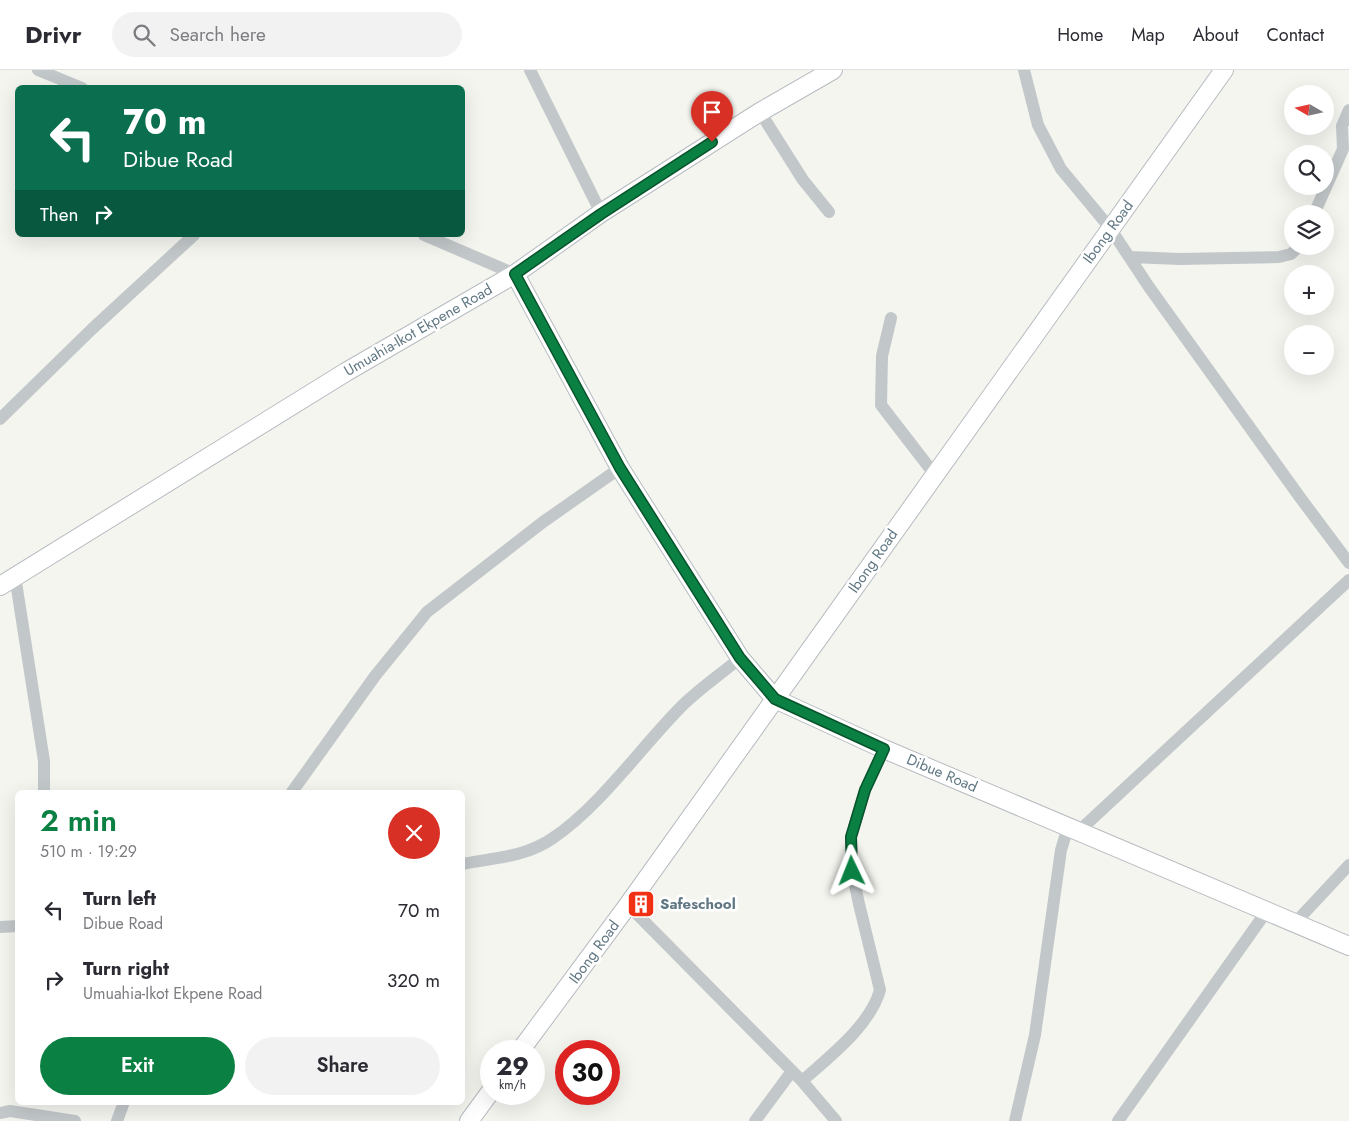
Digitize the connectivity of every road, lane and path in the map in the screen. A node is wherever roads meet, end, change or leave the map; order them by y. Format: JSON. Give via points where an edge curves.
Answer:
{"nodes":[{"id":1,"x":38,"y":70,"type":"edge"},
{"id":2,"x":530,"y":70,"type":"edge"},
{"id":3,"x":833,"y":70,"type":"edge"},
{"id":4,"x":1024,"y":70,"type":"edge"},
{"id":5,"x":1224,"y":70,"type":"edge"},
{"id":6,"x":75,"y":85,"type":"edge"},
{"id":7,"x":1349,"y":110,"type":"edge"},
{"id":8,"x":760,"y":112,"type":"junction"},
{"id":9,"x":1318,"y":205,"type":"edge"},
{"id":10,"x":829,"y":212,"type":"dead end"},
{"id":11,"x":601,"y":214,"type":"junction"},
{"id":12,"x":1110,"y":228,"type":"junction"},
{"id":13,"x":192,"y":237,"type":"edge"},
{"id":14,"x":429,"y":237,"type":"edge"},
{"id":15,"x":1286,"y":255,"type":"edge"},
{"id":16,"x":1130,"y":257,"type":"junction"},
{"id":17,"x":515,"y":274,"type":"junction"},
{"id":18,"x":891,"y":318,"type":"dead end"},
{"id":19,"x":0,"y":419,"type":"edge"},
{"id":20,"x":620,"y":468,"type":"junction"},
{"id":21,"x":934,"y":475,"type":"junction"},
{"id":22,"x":1349,"y":563,"type":"edge"},
{"id":23,"x":1349,"y":580,"type":"edge"},
{"id":24,"x":5,"y":581,"type":"edge"},
{"id":25,"x":740,"y":658,"type":"junction"},
{"id":26,"x":775,"y":699,"type":"junction"},
{"id":27,"x":884,"y":749,"type":"junction"},
{"id":28,"x":44,"y":790,"type":"edge"},
{"id":29,"x":293,"y":790,"type":"edge"},
{"id":30,"x":1073,"y":829,"type":"junction"},
{"id":31,"x":465,"y":864,"type":"edge"},
{"id":32,"x":1349,"y":864,"type":"edge"},
{"id":33,"x":628,"y":905,"type":"junction"},
{"id":34,"x":1266,"y":912,"type":"junction"},
{"id":35,"x":1294,"y":924,"type":"junction"},
{"id":36,"x":15,"y":926,"type":"edge"},
{"id":37,"x":0,"y":927,"type":"edge"},
{"id":38,"x":1349,"y":946,"type":"edge"},
{"id":39,"x":528,"y":1040,"type":"edge"},
{"id":40,"x":792,"y":1071,"type":"junction"},
{"id":41,"x":802,"y":1081,"type":"junction"},
{"id":42,"x":123,"y":1105,"type":"edge"},
{"id":43,"x":481,"y":1105,"type":"edge"},
{"id":44,"x":0,"y":1113,"type":"edge"},
{"id":45,"x":828,"y":1118,"type":"edge"},
{"id":46,"x":75,"y":1121,"type":"edge"},
{"id":47,"x":117,"y":1121,"type":"edge"},
{"id":48,"x":469,"y":1121,"type":"edge"},
{"id":49,"x":755,"y":1121,"type":"edge"},
{"id":50,"x":1015,"y":1121,"type":"edge"},
{"id":51,"x":1118,"y":1121,"type":"edge"}],
"edges":[{"from":1,"to":6,"type":"street"},
{"from":2,"to":11,"type":"street"},
{"from":3,"to":8,"type":"street","name":"Umuahia-Ikot Ekpene Road"},
{"from":4,"to":12,"type":"street","via":[[1044,139],[1061,169]]},
{"from":5,"to":12,"type":"street","name":"Ibong Road"},
{"from":7,"to":9,"type":"street","via":[[1342,126],[1343,149]]},
{"from":8,"to":10,"type":"street","via":[[803,180]]},
{"from":8,"to":11,"type":"street","name":"Umuahia-Ikot Ekpene Road"},
{"from":11,"to":17,"type":"street","name":"Umuahia-Ikot Ekpene Road"},
{"from":12,"to":16,"type":"street"},
{"from":12,"to":21,"type":"street","name":"Ibong Road"},
{"from":13,"to":19,"type":"street"},
{"from":14,"to":17,"type":"street"},
{"from":15,"to":16,"type":"street","via":[[1180,259]]},
{"from":16,"to":22,"type":"street","via":[[1164,309]]},
{"from":17,"to":20,"type":"street","name":"Dibue Road"},
{"from":17,"to":24,"type":"street","name":"Umuahia-Ikot Ekpene Road","via":[[346,372]]},
{"from":18,"to":21,"type":"street","via":[[882,356],[881,405]]},
{"from":20,"to":25,"type":"street","name":"Dibue Road"},
{"from":20,"to":29,"type":"street","via":[[543,522],[427,612],[375,676]]},
{"from":21,"to":26,"type":"street","name":"Ibong Road"},
{"from":23,"to":30,"type":"street"},
{"from":24,"to":28,"type":"street","via":[[44,761]]},
{"from":25,"to":26,"type":"street","name":"Dibue Road"},
{"from":25,"to":31,"type":"street","via":[[680,708],[591,806],[553,838],[526,852]]},
{"from":26,"to":27,"type":"street","name":"Dibue Road"},
{"from":26,"to":33,"type":"street","name":"Ibong Road"},
{"from":27,"to":30,"type":"street","name":"Dibue Road"},
{"from":27,"to":41,"type":"street","via":[[865,790],[851,837],[852,871],[858,904],[880,990],[866,1019]]},
{"from":30,"to":34,"type":"street","name":"Dibue Road"},
{"from":30,"to":50,"type":"street","via":[[1060,850],[1035,1036]]},
{"from":32,"to":35,"type":"street"},
{"from":33,"to":39,"type":"street","name":"Ibong Road"},
{"from":33,"to":40,"type":"street"},
{"from":34,"to":35,"type":"street","name":"Dibue Road"},
{"from":34,"to":51,"type":"street"},
{"from":35,"to":38,"type":"street","name":"Dibue Road"},
{"from":36,"to":37,"type":"street"},
{"from":40,"to":41,"type":"street"},
{"from":40,"to":49,"type":"street"},
{"from":41,"to":45,"type":"street"},
{"from":42,"to":47,"type":"street"},
{"from":43,"to":48,"type":"street"},
{"from":44,"to":46,"type":"street","via":[[10,1111]]}]}
